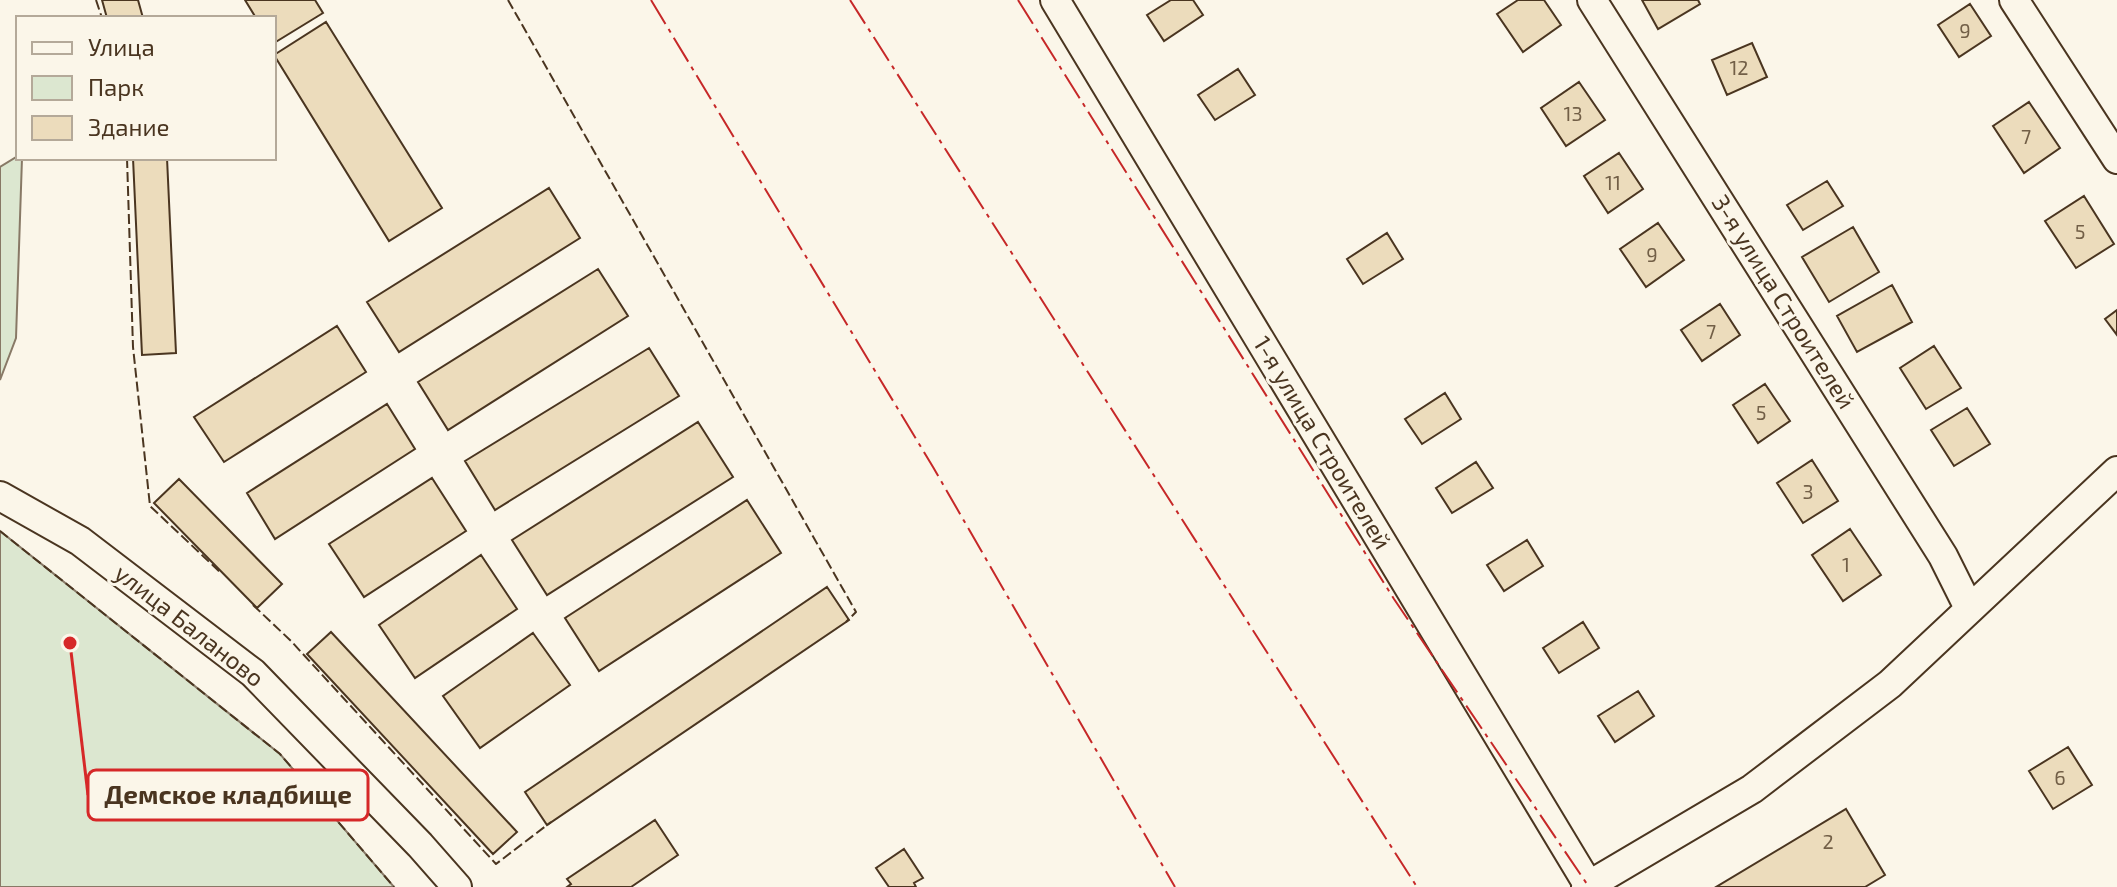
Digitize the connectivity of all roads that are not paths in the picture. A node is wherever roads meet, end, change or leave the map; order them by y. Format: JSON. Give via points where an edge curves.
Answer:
{"nodes":[{"id":1,"x":1055,"y":0,"type":"edge"},
{"id":2,"x":1592,"y":0,"type":"edge"},
{"id":3,"x":2014,"y":0,"type":"edge"},
{"id":4,"x":2117,"y":159,"type":"edge"},
{"id":5,"x":2117,"y":471,"type":"edge"},
{"id":6,"x":0,"y":496,"type":"edge"},
{"id":7,"x":1969,"y":608,"type":"junction"},
{"id":8,"x":1588,"y":886,"type":"edge"},
{"id":9,"x":457,"y":887,"type":"edge"}],
"edges":[{"from":1,"to":8,"type":"street","name":"1-я улица Строителей"},
{"from":2,"to":7,"type":"street","name":"3-я улица Строителей","via":[[1934,543]]},
{"from":3,"to":4,"type":"street"},
{"from":5,"to":7,"type":"street"},
{"from":6,"to":9,"type":"street","name":"улица Баланово","via":[[80,541],[253,673]]},
{"from":7,"to":8,"type":"street","via":[[1890,684],[1752,789]]}]}
